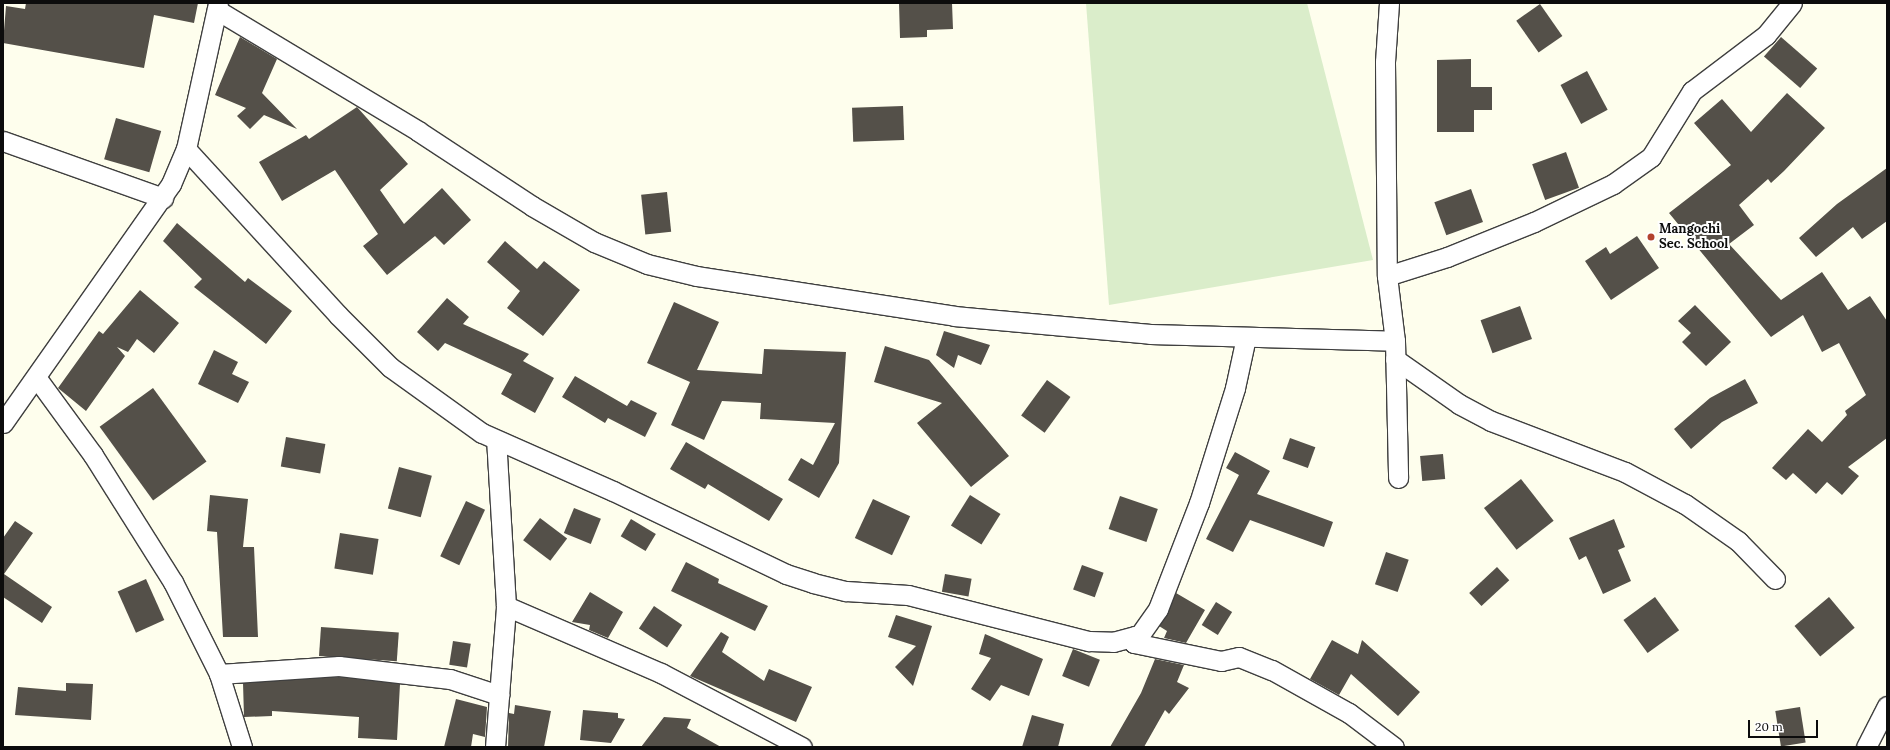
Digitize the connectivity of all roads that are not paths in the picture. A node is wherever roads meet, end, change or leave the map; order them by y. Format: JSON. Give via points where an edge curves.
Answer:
{"nodes":[{"id":1,"x":1389,"y":3,"type":"edge"},
{"id":2,"x":1792,"y":3,"type":"edge"},
{"id":3,"x":218,"y":6,"type":"edge"},
{"id":4,"x":3,"y":141,"type":"edge"},
{"id":5,"x":186,"y":149,"type":"junction"},
{"id":6,"x":163,"y":198,"type":"junction"},
{"id":7,"x":1387,"y":276,"type":"junction"},
{"id":8,"x":1246,"y":337,"type":"junction"},
{"id":9,"x":1395,"y":350,"type":"junction"},
{"id":10,"x":36,"y":377,"type":"junction"},
{"id":11,"x":3,"y":423,"type":"edge"},
{"id":12,"x":496,"y":440,"type":"junction"},
{"id":13,"x":1398,"y":478,"type":"dead end"},
{"id":14,"x":1775,"y":578,"type":"dead end"},
{"id":15,"x":506,"y":606,"type":"junction"},
{"id":16,"x":1134,"y":643,"type":"junction"},
{"id":17,"x":219,"y":674,"type":"junction"},
{"id":18,"x":499,"y":695,"type":"junction"},
{"id":19,"x":1887,"y":706,"type":"edge"},
{"id":20,"x":242,"y":747,"type":"edge"},
{"id":21,"x":495,"y":747,"type":"edge"},
{"id":22,"x":802,"y":747,"type":"edge"},
{"id":23,"x":1394,"y":747,"type":"edge"},
{"id":24,"x":1866,"y":747,"type":"edge"}],
"edges":[{"from":1,"to":7,"type":"street","via":[[1385,62]]},
{"from":2,"to":7,"type":"street","via":[[1766,35],[1692,92],[1651,156],[1613,184],[1520,228],[1447,258]]},
{"from":3,"to":5,"type":"street"},
{"from":3,"to":8,"type":"street","via":[[546,214],[594,242],[647,264],[697,276],[954,316],[1150,334]]},
{"from":4,"to":6,"type":"street"},
{"from":5,"to":6,"type":"street"},
{"from":5,"to":12,"type":"street","via":[[338,315],[390,367],[441,406]]},
{"from":6,"to":10,"type":"street"},
{"from":7,"to":9,"type":"street"},
{"from":8,"to":9,"type":"street"},
{"from":8,"to":16,"type":"street","via":[[1235,388],[1200,503],[1158,609]]},
{"from":9,"to":13,"type":"street"},
{"from":9,"to":14,"type":"street","via":[[1460,404],[1491,421],[1624,472],[1685,504],[1738,542]]},
{"from":10,"to":11,"type":"street"},
{"from":10,"to":17,"type":"street","via":[[93,455],[173,582]]},
{"from":12,"to":15,"type":"street"},
{"from":12,"to":16,"type":"street","via":[[613,491],[786,574],[813,583],[846,591],[908,595],[1089,641],[1113,642],[1135,636]]},
{"from":15,"to":18,"type":"street"},
{"from":15,"to":22,"type":"street","via":[[661,673]]},
{"from":16,"to":23,"type":"street","via":[[1221,661],[1239,657],[1272,670],[1348,713]]},
{"from":17,"to":18,"type":"street","via":[[339,666],[450,679]]},
{"from":17,"to":20,"type":"street"},
{"from":18,"to":21,"type":"street"},
{"from":19,"to":24,"type":"street"}]}
